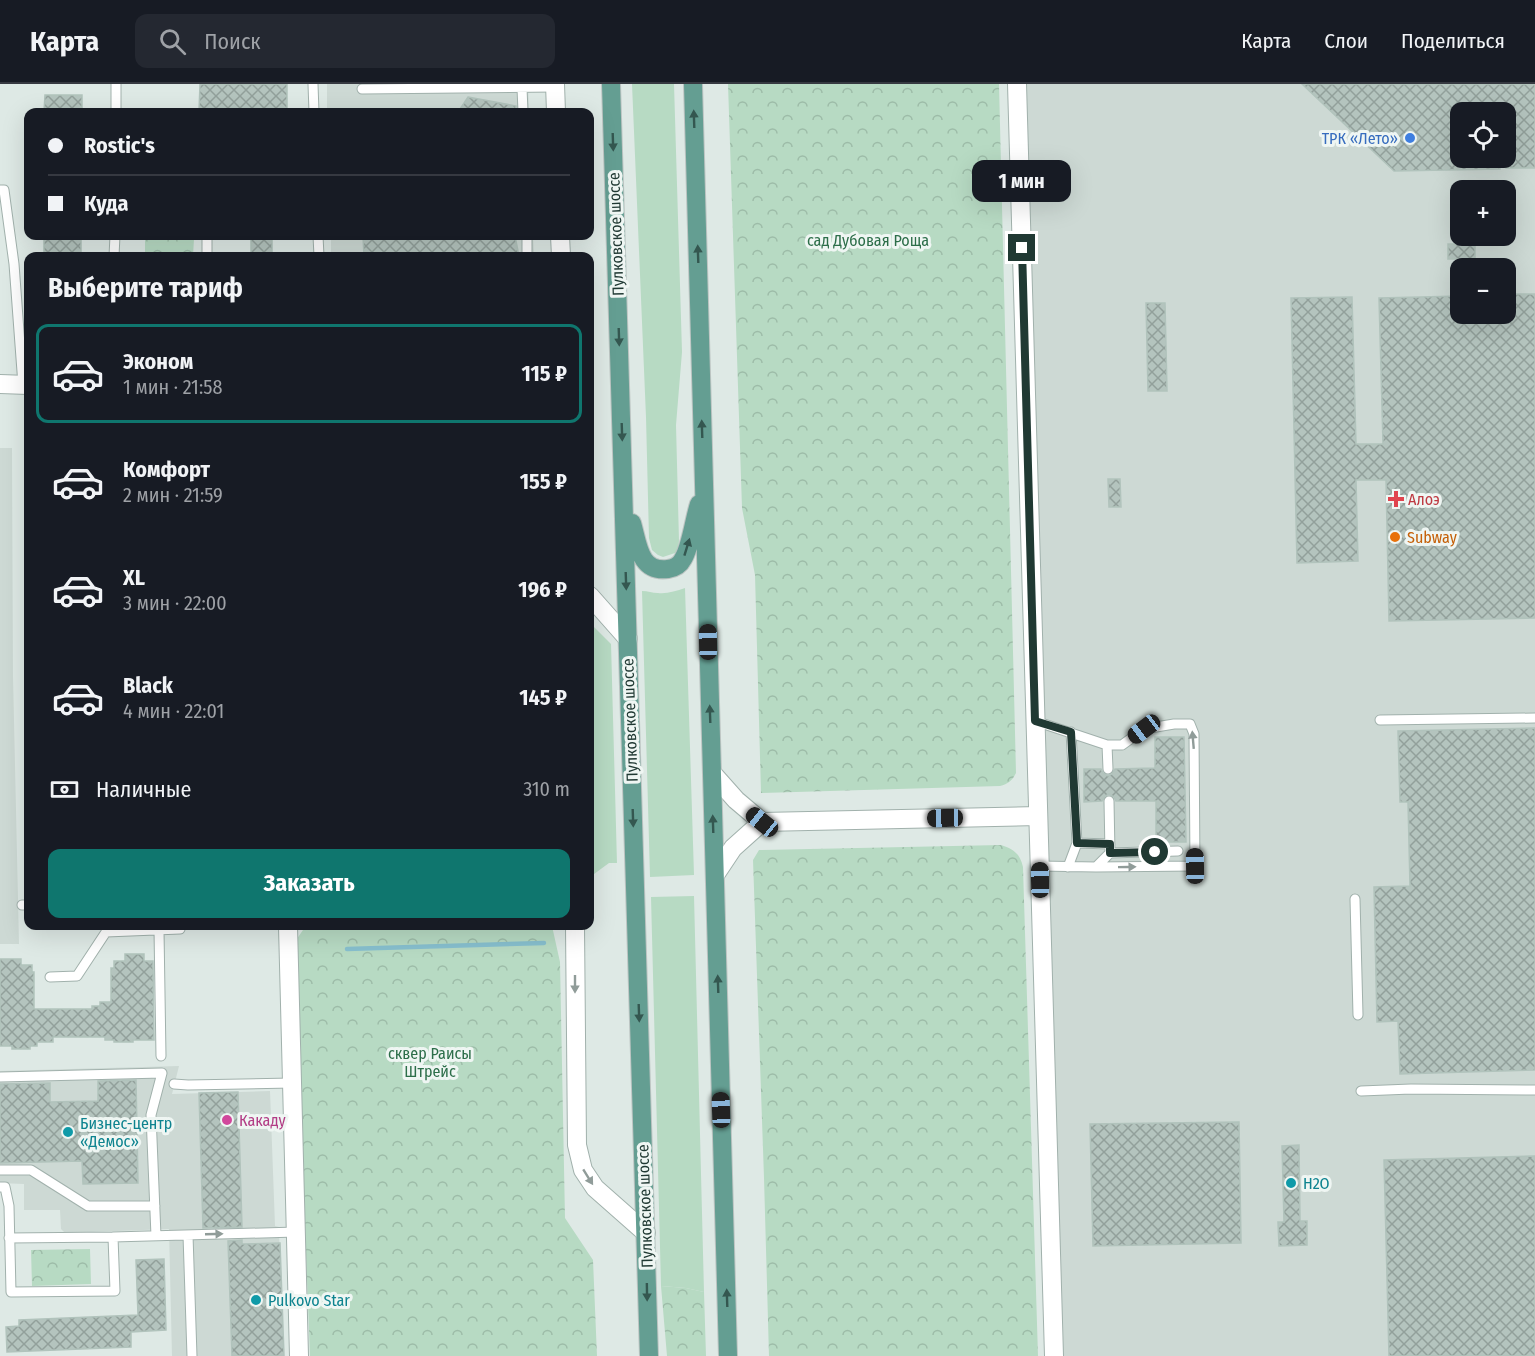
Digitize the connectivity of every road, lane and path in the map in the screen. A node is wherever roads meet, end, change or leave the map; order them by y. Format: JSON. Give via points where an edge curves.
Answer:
{"nodes":[{"id":1,"x":116,"y":84,"type":"edge"},
{"id":2,"x":313,"y":84,"type":"edge"},
{"id":3,"x":611,"y":84,"type":"edge"},
{"id":4,"x":693,"y":84,"type":"edge"},
{"id":5,"x":1017,"y":84,"type":"edge"},
{"id":6,"x":509,"y":86,"type":"edge"},
{"id":7,"x":555,"y":86,"type":"edge"},
{"id":8,"x":522,"y":88,"type":"junction"},
{"id":9,"x":362,"y":89,"type":"dead end"},
{"id":10,"x":116,"y":108,"type":"edge"},
{"id":11,"x":314,"y":108,"type":"edge"},
{"id":12,"x":523,"y":108,"type":"edge"},
{"id":13,"x":556,"y":108,"type":"edge"},
{"id":14,"x":0,"y":190,"type":"edge"},
{"id":15,"x":24,"y":365,"type":"edge"},
{"id":16,"x":0,"y":384,"type":"edge"},
{"id":17,"x":24,"y":385,"type":"edge"},
{"id":18,"x":704,"y":488,"type":"junction"},
{"id":19,"x":624,"y":502,"type":"junction"},
{"id":20,"x":594,"y":601,"type":"edge"},
{"id":21,"x":628,"y":639,"type":"junction"},
{"id":22,"x":1535,"y":718,"type":"edge"},
{"id":23,"x":1380,"y":720,"type":"dead end"},
{"id":24,"x":1035,"y":721,"type":"junction"},
{"id":25,"x":1071,"y":732,"type":"junction"},
{"id":26,"x":1107,"y":745,"type":"junction"},
{"id":27,"x":1108,"y":769,"type":"dead end"},
{"id":28,"x":712,"y":773,"type":"junction"},
{"id":29,"x":1109,"y":801,"type":"dead end"},
{"id":30,"x":1038,"y":816,"type":"junction"},
{"id":31,"x":762,"y":822,"type":"junction"},
{"id":32,"x":1077,"y":843,"type":"junction"},
{"id":33,"x":1110,"y":848,"type":"junction"},
{"id":34,"x":1178,"y":851,"type":"dead end"},
{"id":35,"x":1040,"y":866,"type":"junction"},
{"id":36,"x":1068,"y":867,"type":"junction"},
{"id":37,"x":1096,"y":867,"type":"junction"},
{"id":38,"x":715,"y":875,"type":"junction"},
{"id":39,"x":1355,"y":899,"type":"dead end"},
{"id":40,"x":159,"y":930,"type":"joint"},
{"id":41,"x":288,"y":930,"type":"edge"},
{"id":42,"x":575,"y":930,"type":"edge"},
{"id":43,"x":50,"y":978,"type":"dead end"},
{"id":44,"x":1358,"y":1015,"type":"dead end"},
{"id":45,"x":161,"y":1056,"type":"dead end"},
{"id":46,"x":0,"y":1077,"type":"edge"},
{"id":47,"x":292,"y":1083,"type":"junction"},
{"id":48,"x":174,"y":1084,"type":"dead end"},
{"id":49,"x":1535,"y":1090,"type":"edge"},
{"id":50,"x":1360,"y":1091,"type":"dead end"},
{"id":51,"x":0,"y":1170,"type":"edge"},
{"id":52,"x":0,"y":1187,"type":"edge"},
{"id":53,"x":155,"y":1206,"type":"junction"},
{"id":54,"x":296,"y":1232,"type":"junction"},
{"id":55,"x":646,"y":1233,"type":"junction"},
{"id":56,"x":188,"y":1235,"type":"junction"},
{"id":57,"x":156,"y":1236,"type":"junction"},
{"id":58,"x":113,"y":1237,"type":"junction"},
{"id":59,"x":9,"y":1238,"type":"junction"},
{"id":60,"x":192,"y":1356,"type":"edge"},
{"id":61,"x":299,"y":1356,"type":"edge"},
{"id":62,"x":649,"y":1356,"type":"edge"},
{"id":63,"x":728,"y":1356,"type":"edge"},
{"id":64,"x":1054,"y":1356,"type":"edge"}],
"edges":[{"from":1,"to":10,"type":"lane"},
{"from":2,"to":11,"type":"lane"},
{"from":3,"to":19,"type":"main road","name":"Пулковское шоссе","one_way":true},
{"from":18,"to":4,"type":"main road","one_way":true},
{"from":5,"to":24,"type":"street"},
{"from":6,"to":8,"type":"lane"},
{"from":6,"to":9,"type":"lane"},
{"from":7,"to":8,"type":"lane"},
{"from":7,"to":13,"type":"street"},
{"from":8,"to":12,"type":"lane"},
{"from":14,"to":15,"type":"lane","via":[[4,190]]},
{"from":16,"to":17,"type":"street"},
{"from":19,"to":18,"type":"main road","one_way":true,"via":[[643,560],[654,568],[670,569],[683,559]]},
{"from":28,"to":18,"type":"main road","one_way":true},
{"from":19,"to":21,"type":"main road","name":"Пулковское шоссе","one_way":true},
{"from":20,"to":21,"type":"street"},
{"from":21,"to":55,"type":"main road","name":"Пулковское шоссе","one_way":true},
{"from":22,"to":23,"type":"lane"},
{"from":24,"to":25,"type":"lane"},
{"from":24,"to":30,"type":"street"},
{"from":25,"to":26,"type":"lane"},
{"from":25,"to":32,"type":"lane"},
{"from":26,"to":27,"type":"lane"},
{"from":37,"to":26,"type":"lane","one_way":true,"via":[[1195,866],[1194,734],[1190,724],[1144,729],[1122,745]]},
{"from":28,"to":31,"type":"street"},
{"from":38,"to":28,"type":"main road","one_way":true},
{"from":29,"to":33,"type":"lane"},
{"from":30,"to":31,"type":"street"},
{"from":30,"to":35,"type":"street"},
{"from":31,"to":38,"type":"street","via":[[734,848]]},
{"from":32,"to":33,"type":"lane"},
{"from":32,"to":36,"type":"lane"},
{"from":33,"to":34,"type":"lane"},
{"from":33,"to":37,"type":"lane"},
{"from":35,"to":36,"type":"lane"},
{"from":35,"to":64,"type":"street"},
{"from":36,"to":37,"type":"lane"},
{"from":63,"to":38,"type":"main road","one_way":true},
{"from":39,"to":44,"type":"lane"},
{"from":40,"to":43,"type":"lane","via":[[106,932],[77,976]]},
{"from":40,"to":45,"type":"lane"},
{"from":41,"to":47,"type":"street"},
{"from":42,"to":55,"type":"street","one_way":true,"via":[[577,1145],[583,1170],[595,1188]]},
{"from":46,"to":53,"type":"lane","via":[[162,1073],[151,1115]]},
{"from":47,"to":48,"type":"lane"},
{"from":47,"to":54,"type":"street"},
{"from":49,"to":50,"type":"lane"},
{"from":51,"to":53,"type":"lane","via":[[31,1170],[88,1206]]},
{"from":52,"to":59,"type":"lane","via":[[5,1187],[9,1206]]},
{"from":53,"to":57,"type":"lane"},
{"from":56,"to":54,"type":"lane","one_way":true},
{"from":54,"to":61,"type":"street"},
{"from":55,"to":62,"type":"main road","name":"Пулковское шоссе","one_way":true},
{"from":56,"to":57,"type":"lane"},
{"from":56,"to":60,"type":"lane"},
{"from":57,"to":58,"type":"lane"},
{"from":58,"to":59,"type":"lane"},
{"from":58,"to":59,"type":"lane","via":[[115,1291],[11,1292]]}]}
